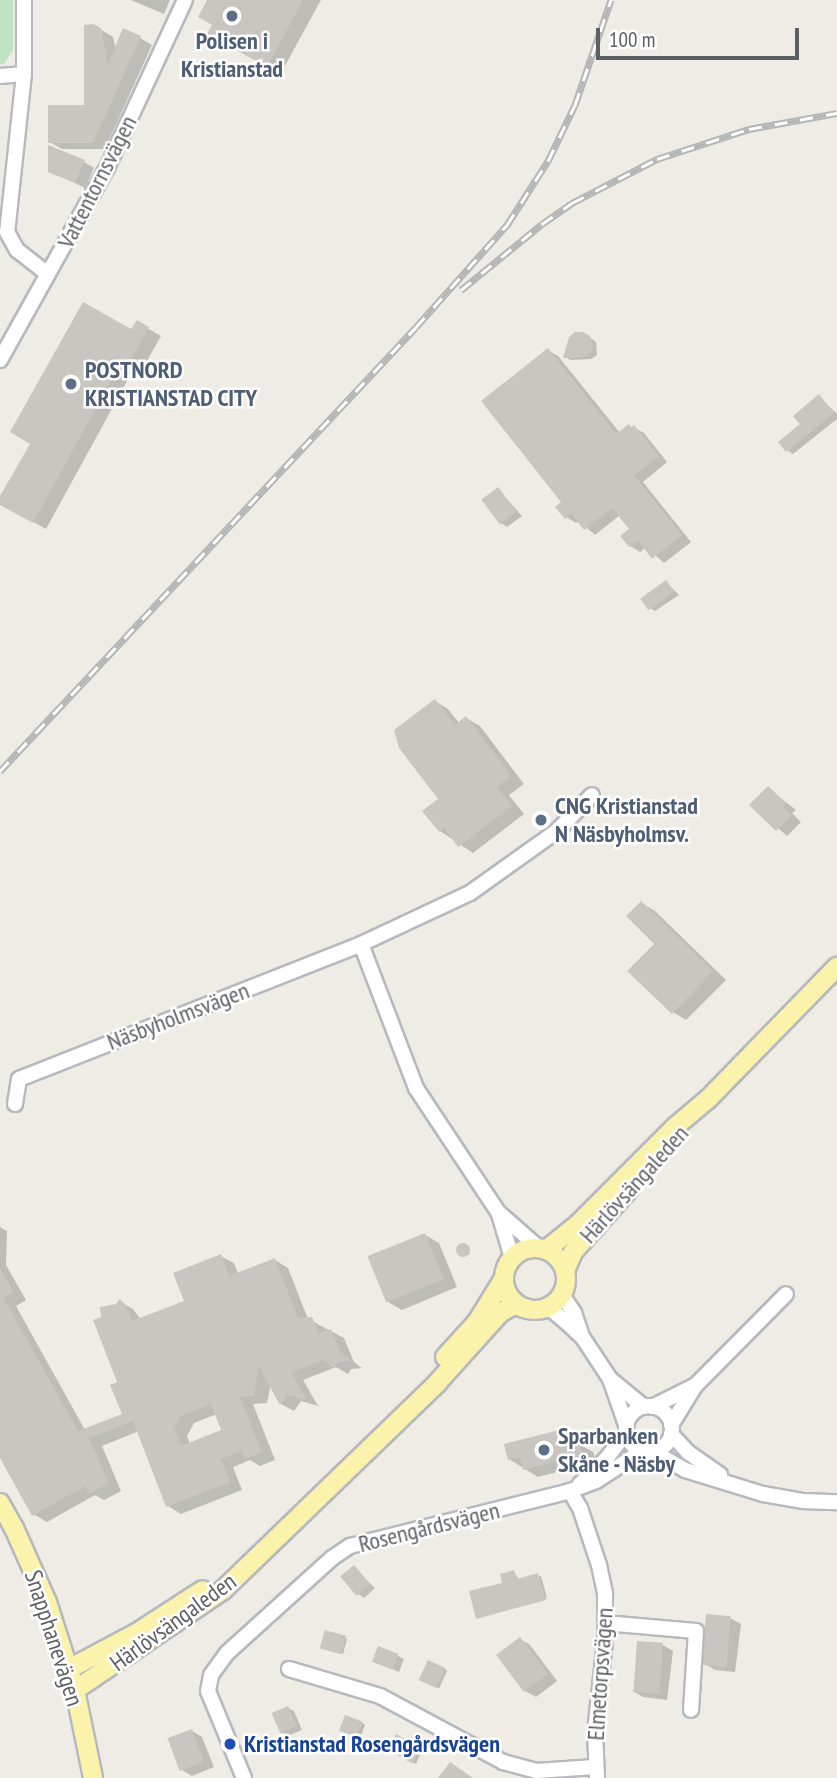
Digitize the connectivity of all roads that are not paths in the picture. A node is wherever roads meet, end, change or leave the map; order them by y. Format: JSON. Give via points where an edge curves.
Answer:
{"nodes":[{"id":1,"x":24,"y":0,"type":"edge"},
{"id":2,"x":185,"y":0,"type":"edge"},
{"id":3,"x":24,"y":74,"type":"junction"},
{"id":4,"x":0,"y":76,"type":"edge"},
{"id":5,"x":48,"y":274,"type":"junction"},
{"id":6,"x":0,"y":360,"type":"edge"},
{"id":7,"x":592,"y":795,"type":"dead end"},
{"id":8,"x":361,"y":944,"type":"junction"},
{"id":9,"x":837,"y":967,"type":"edge"},
{"id":10,"x":708,"y":1099,"type":"junction"},
{"id":11,"x":15,"y":1104,"type":"dead end"},
{"id":12,"x":498,"y":1212,"type":"junction"},
{"id":13,"x":543,"y":1249,"type":"junction"},
{"id":14,"x":512,"y":1258,"type":"junction"},
{"id":15,"x":565,"y":1271,"type":"junction"},
{"id":16,"x":504,"y":1278,"type":"junction"},
{"id":17,"x":786,"y":1294,"type":"dead end"},
{"id":18,"x":562,"y":1295,"type":"junction"},
{"id":19,"x":532,"y":1310,"type":"junction"},
{"id":20,"x":583,"y":1338,"type":"junction"},
{"id":21,"x":610,"y":1378,"type":"junction"},
{"id":22,"x":695,"y":1386,"type":"junction"},
{"id":23,"x":648,"y":1407,"type":"junction"},
{"id":24,"x":626,"y":1429,"type":"junction"},
{"id":25,"x":671,"y":1430,"type":"junction"},
{"id":26,"x":648,"y":1452,"type":"junction"},
{"id":27,"x":357,"y":1461,"type":"junction"},
{"id":28,"x":730,"y":1482,"type":"junction"},
{"id":29,"x":570,"y":1491,"type":"junction"},
{"id":30,"x":837,"y":1502,"type":"edge"},
{"id":31,"x":0,"y":1503,"type":"edge"},
{"id":32,"x":267,"y":1549,"type":"junction"},
{"id":33,"x":605,"y":1623,"type":"junction"},
{"id":34,"x":69,"y":1669,"type":"junction"},
{"id":35,"x":289,"y":1669,"type":"dead end"},
{"id":36,"x":75,"y":1690,"type":"junction"},
{"id":37,"x":691,"y":1710,"type":"dead end"},
{"id":38,"x":596,"y":1772,"type":"edge"},
{"id":39,"x":535,"y":1775,"type":"edge"},
{"id":40,"x":93,"y":1778,"type":"edge"},
{"id":41,"x":244,"y":1778,"type":"edge"}],
"edges":[{"from":1,"to":3,"type":"street"},
{"from":2,"to":5,"type":"street","name":"Vattentornsvägen","via":[[107,168]]},
{"from":3,"to":4,"type":"street"},
{"from":3,"to":5,"type":"street","via":[[7,232],[17,250]]},
{"from":5,"to":6,"type":"street","name":"Vattentornsvägen"},
{"from":7,"to":8,"type":"street","name":"Näsbyholmsvägen","via":[[557,831],[470,892]]},
{"from":8,"to":11,"type":"street","name":"Näsbyholmsvägen","via":[[19,1079]]},
{"from":8,"to":12,"type":"street","via":[[416,1088]]},
{"from":9,"to":10,"type":"main road","name":"Härlövsängaleden"},
{"from":10,"to":13,"type":"main road","name":"Härlövsängaleden","via":[[578,1224]]},
{"from":10,"to":15,"type":"main road","name":"Härlövsängaleden","via":[[573,1252]]},
{"from":12,"to":13,"type":"street"},
{"from":12,"to":14,"type":"street"},
{"from":13,"to":14,"type":"main road","via":[[529,1249]]},
{"from":13,"to":15,"type":"main road","via":[[561,1262]]},
{"from":14,"to":16,"type":"main road"},
{"from":15,"to":18,"type":"main road"},
{"from":16,"to":19,"type":"main road","via":[[510,1298]]},
{"from":16,"to":27,"type":"main road","name":"Härlövsängaleden","via":[[477,1322],[413,1390]]},
{"from":17,"to":22,"type":"street"},
{"from":18,"to":19,"type":"main road","via":[[555,1303]]},
{"from":18,"to":20,"type":"street"},
{"from":19,"to":20,"type":"street","via":[[552,1310]]},
{"from":19,"to":27,"type":"main road","name":"Härlövsängaleden","via":[[514,1305],[500,1313],[470,1350]]},
{"from":20,"to":21,"type":"street"},
{"from":21,"to":23,"type":"street"},
{"from":21,"to":24,"type":"street"},
{"from":22,"to":23,"type":"street"},
{"from":22,"to":25,"type":"street"},
{"from":23,"to":24,"type":"street","via":[[630,1416]]},
{"from":23,"to":25,"type":"street","via":[[665,1413]]},
{"from":24,"to":26,"type":"street","via":[[631,1444]]},
{"from":24,"to":29,"type":"street","name":"Rosengårdsvägen","via":[[606,1459]]},
{"from":25,"to":26,"type":"street","via":[[665,1445]]},
{"from":25,"to":28,"type":"street","via":[[688,1453]]},
{"from":26,"to":28,"type":"street","via":[[685,1470]]},
{"from":26,"to":29,"type":"street","name":"Rosengårdsvägen"},
{"from":27,"to":32,"type":"main road","name":"Härlövsängaleden"},
{"from":28,"to":30,"type":"street","via":[[802,1502]]},
{"from":29,"to":33,"type":"street","name":"Elmetorpsvägen","via":[[599,1565]]},
{"from":29,"to":41,"type":"street","name":"Rosengårdsvägen","via":[[350,1546],[332,1558],[227,1653],[211,1675],[208,1691]]},
{"from":31,"to":34,"type":"main road","name":"Snapphanevägen","via":[[47,1602]]},
{"from":32,"to":34,"type":"main road","name":"Härlövsängaleden","via":[[138,1632]]},
{"from":32,"to":36,"type":"main road","name":"Härlövsängaleden","via":[[223,1590]]},
{"from":33,"to":37,"type":"street","via":[[696,1632]]},
{"from":33,"to":38,"type":"street","name":"Elmetorpsvägen"},
{"from":34,"to":36,"type":"main road","name":"Snapphanevägen"},
{"from":35,"to":39,"type":"street","via":[[380,1696]]},
{"from":36,"to":40,"type":"main road","name":"Snapphanevägen"},
{"from":38,"to":39,"type":"street"}]}
